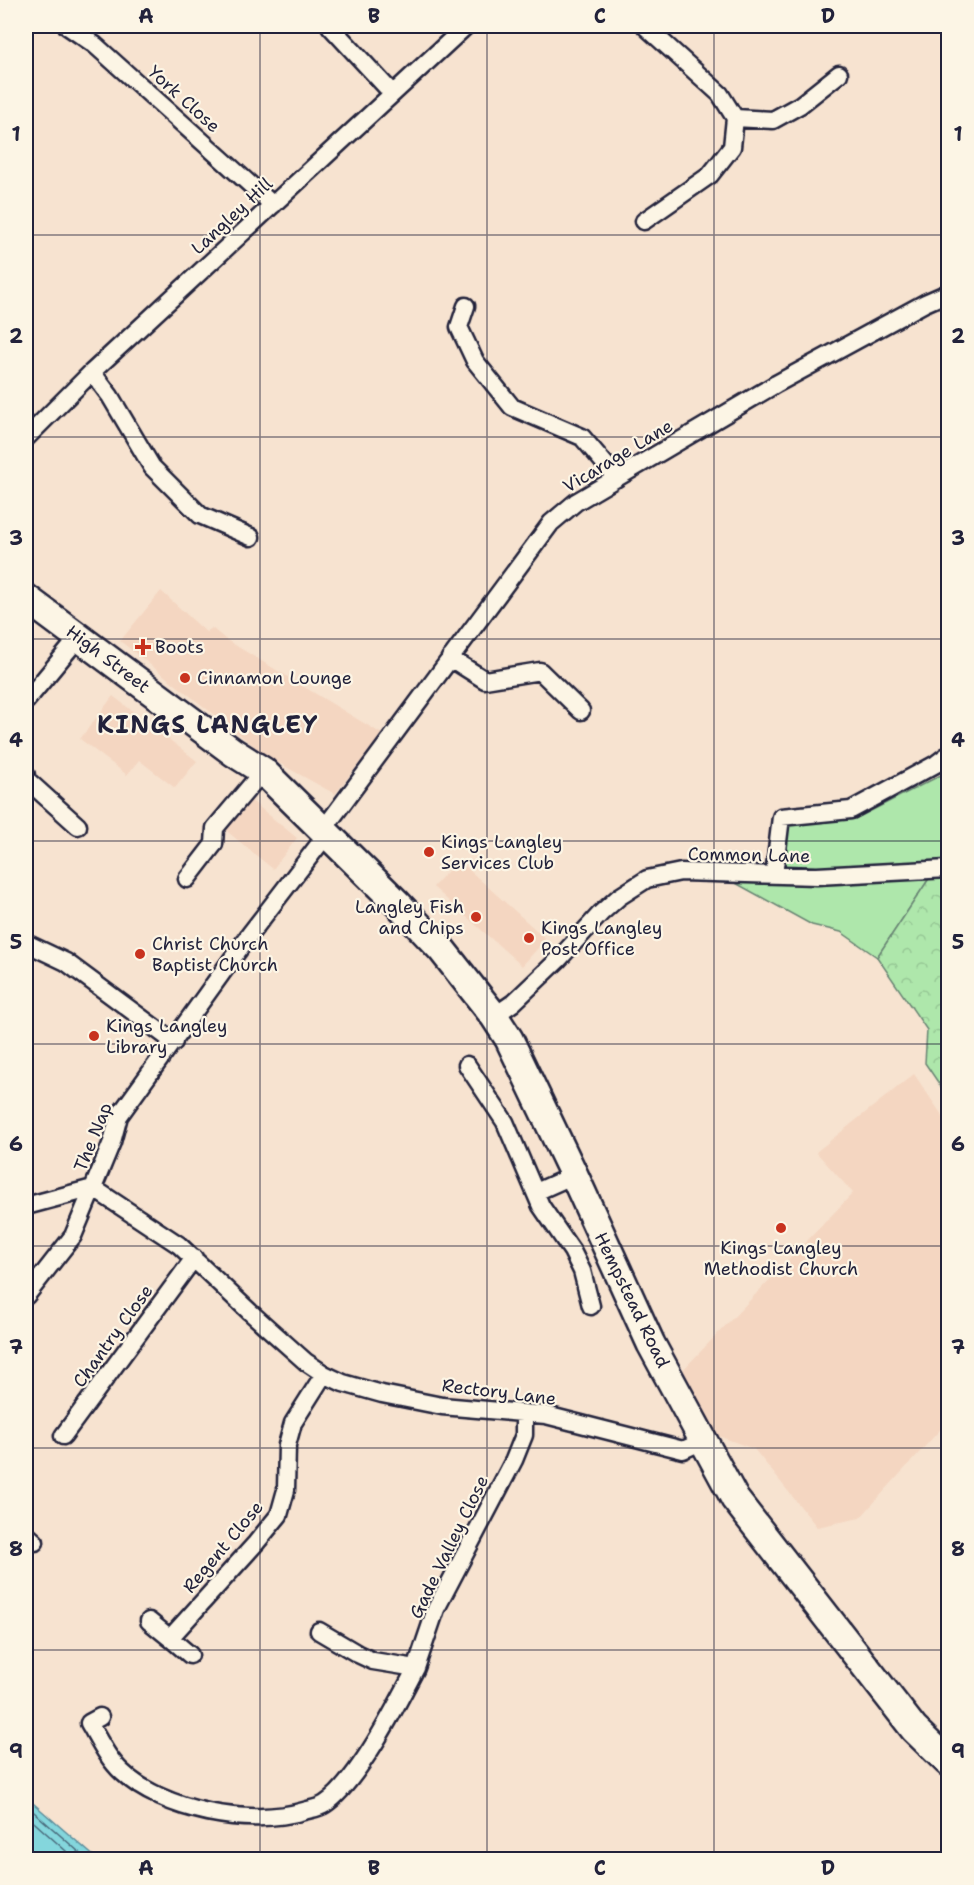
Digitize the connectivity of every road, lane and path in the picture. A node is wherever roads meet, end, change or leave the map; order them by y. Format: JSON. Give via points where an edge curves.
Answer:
{"nodes":[{"id":1,"x":67,"y":26,"type":"edge"},
{"id":2,"x":330,"y":26,"type":"edge"},
{"id":3,"x":466,"y":26,"type":"edge"},
{"id":4,"x":645,"y":26,"type":"edge"},
{"id":5,"x":839,"y":74,"type":"dead end"},
{"id":6,"x":392,"y":93,"type":"junction"},
{"id":7,"x":735,"y":118,"type":"junction"},
{"id":8,"x":273,"y":205,"type":"junction"},
{"id":9,"x":644,"y":221,"type":"dead end"},
{"id":10,"x":948,"y":293,"type":"edge"},
{"id":11,"x":466,"y":306,"type":"dead end"},
{"id":12,"x":92,"y":372,"type":"junction"},
{"id":13,"x":26,"y":438,"type":"edge"},
{"id":14,"x":617,"y":478,"type":"junction"},
{"id":15,"x":250,"y":537,"type":"dead end"},
{"id":16,"x":26,"y":598,"type":"edge"},
{"id":17,"x":79,"y":637,"type":"junction"},
{"id":18,"x":450,"y":658,"type":"junction"},
{"id":19,"x":26,"y":701,"type":"edge"},
{"id":20,"x":581,"y":711,"type":"dead end"},
{"id":21,"x":948,"y":754,"type":"edge"},
{"id":22,"x":263,"y":771,"type":"junction"},
{"id":23,"x":26,"y":776,"type":"edge"},
{"id":24,"x":78,"y":826,"type":"dead end"},
{"id":25,"x":325,"y":832,"type":"junction"},
{"id":26,"x":948,"y":869,"type":"edge"},
{"id":27,"x":774,"y":875,"type":"junction"},
{"id":28,"x":188,"y":879,"type":"dead end"},
{"id":29,"x":26,"y":943,"type":"edge"},
{"id":30,"x":494,"y":1016,"type":"junction"},
{"id":31,"x":174,"y":1041,"type":"junction"},
{"id":32,"x":467,"y":1065,"type":"dead end"},
{"id":33,"x":574,"y":1175,"type":"junction"},
{"id":34,"x":93,"y":1188,"type":"junction"},
{"id":35,"x":536,"y":1192,"type":"junction"},
{"id":36,"x":26,"y":1206,"type":"edge"},
{"id":37,"x":194,"y":1258,"type":"junction"},
{"id":38,"x":26,"y":1296,"type":"edge"},
{"id":39,"x":591,"y":1306,"type":"dead end"},
{"id":40,"x":324,"y":1374,"type":"junction"},
{"id":41,"x":524,"y":1413,"type":"junction"},
{"id":42,"x":63,"y":1436,"type":"dead end"},
{"id":43,"x":705,"y":1440,"type":"junction"},
{"id":44,"x":149,"y":1621,"type":"dead end"},
{"id":45,"x":320,"y":1631,"type":"dead end"},
{"id":46,"x":170,"y":1638,"type":"junction"},
{"id":47,"x":190,"y":1655,"type":"dead end"},
{"id":48,"x":416,"y":1668,"type":"junction"},
{"id":49,"x":89,"y":1723,"type":"dead end"},
{"id":50,"x":948,"y":1762,"type":"edge"}],
"edges":[{"from":1,"to":8,"type":"street","name":"York Close","via":[[96,45]]},
{"from":2,"to":6,"type":"street"},
{"from":3,"to":6,"type":"street","name":"Langley Hill"},
{"from":4,"to":7,"type":"street","via":[[720,94]]},
{"from":5,"to":7,"type":"street","via":[[800,105],[773,120]]},
{"from":6,"to":8,"type":"street","name":"Langley Hill"},
{"from":7,"to":9,"type":"street","via":[[732,147],[710,175]]},
{"from":8,"to":12,"type":"street","name":"Langley Hill"},
{"from":10,"to":14,"type":"street","name":"Vicarage Lane","via":[[776,384]]},
{"from":11,"to":14,"type":"street","via":[[459,327],[475,361],[512,407],[582,437]]},
{"from":12,"to":13,"type":"street","name":"Langley Hill"},
{"from":12,"to":15,"type":"street","via":[[152,467],[200,515]]},
{"from":14,"to":18,"type":"street","name":"Vicarage Lane","via":[[576,502],[551,524]]},
{"from":16,"to":17,"type":"main road","name":"High Street"},
{"from":17,"to":19,"type":"street"},
{"from":17,"to":22,"type":"main road","name":"High Street"},
{"from":18,"to":20,"type":"street","via":[[485,680],[540,671]]},
{"from":18,"to":25,"type":"street","name":"Vicarage Lane"},
{"from":21,"to":27,"type":"street","via":[[851,810],[781,817]]},
{"from":22,"to":25,"type":"main road","name":"High Street"},
{"from":22,"to":28,"type":"street","via":[[215,828],[214,844]]},
{"from":23,"to":24,"type":"street"},
{"from":25,"to":30,"type":"main road","name":"Hempstead Road","via":[[442,950]]},
{"from":25,"to":31,"type":"street","name":"The Nap"},
{"from":26,"to":27,"type":"street","name":"Common Lane"},
{"from":27,"to":30,"type":"street","name":"Common Lane","via":[[681,872],[647,879],[601,913],[558,960]]},
{"from":29,"to":31,"type":"street","via":[[66,962]]},
{"from":30,"to":33,"type":"main road","name":"Hempstead Road","via":[[509,1039]]},
{"from":31,"to":34,"type":"street","name":"The Nap","via":[[119,1116]]},
{"from":32,"to":35,"type":"street","via":[[506,1122]]},
{"from":33,"to":35,"type":"street"},
{"from":33,"to":43,"type":"main road","name":"Hempstead Road","via":[[651,1344]]},
{"from":34,"to":36,"type":"street"},
{"from":34,"to":37,"type":"street","name":"The Nap"},
{"from":34,"to":38,"type":"street","via":[[73,1236]]},
{"from":35,"to":39,"type":"street","via":[[582,1271]]},
{"from":37,"to":40,"type":"street","name":"The Nap","via":[[306,1362]]},
{"from":37,"to":42,"type":"street","name":"Chantry Close"},
{"from":40,"to":41,"type":"street","name":"Rectory Lane","via":[[382,1394],[442,1406]]},
{"from":40,"to":46,"type":"street","name":"Regent Close","via":[[293,1423],[286,1445],[286,1490],[279,1515]]},
{"from":41,"to":43,"type":"street","name":"Rectory Lane","via":[[546,1415],[683,1450]]},
{"from":41,"to":48,"type":"street","name":"Gade Valley Close","via":[[524,1435],[517,1452],[436,1608]]},
{"from":43,"to":50,"type":"main road","name":"Hempstead Road","via":[[735,1499],[914,1729]]},
{"from":44,"to":46,"type":"street"},
{"from":45,"to":48,"type":"street","via":[[374,1661]]},
{"from":46,"to":47,"type":"street"},
{"from":48,"to":49,"type":"street","name":"Gade Valley Close","via":[[343,1789],[324,1805],[296,1814],[238,1817],[172,1802],[146,1790],[122,1772]]}]}
